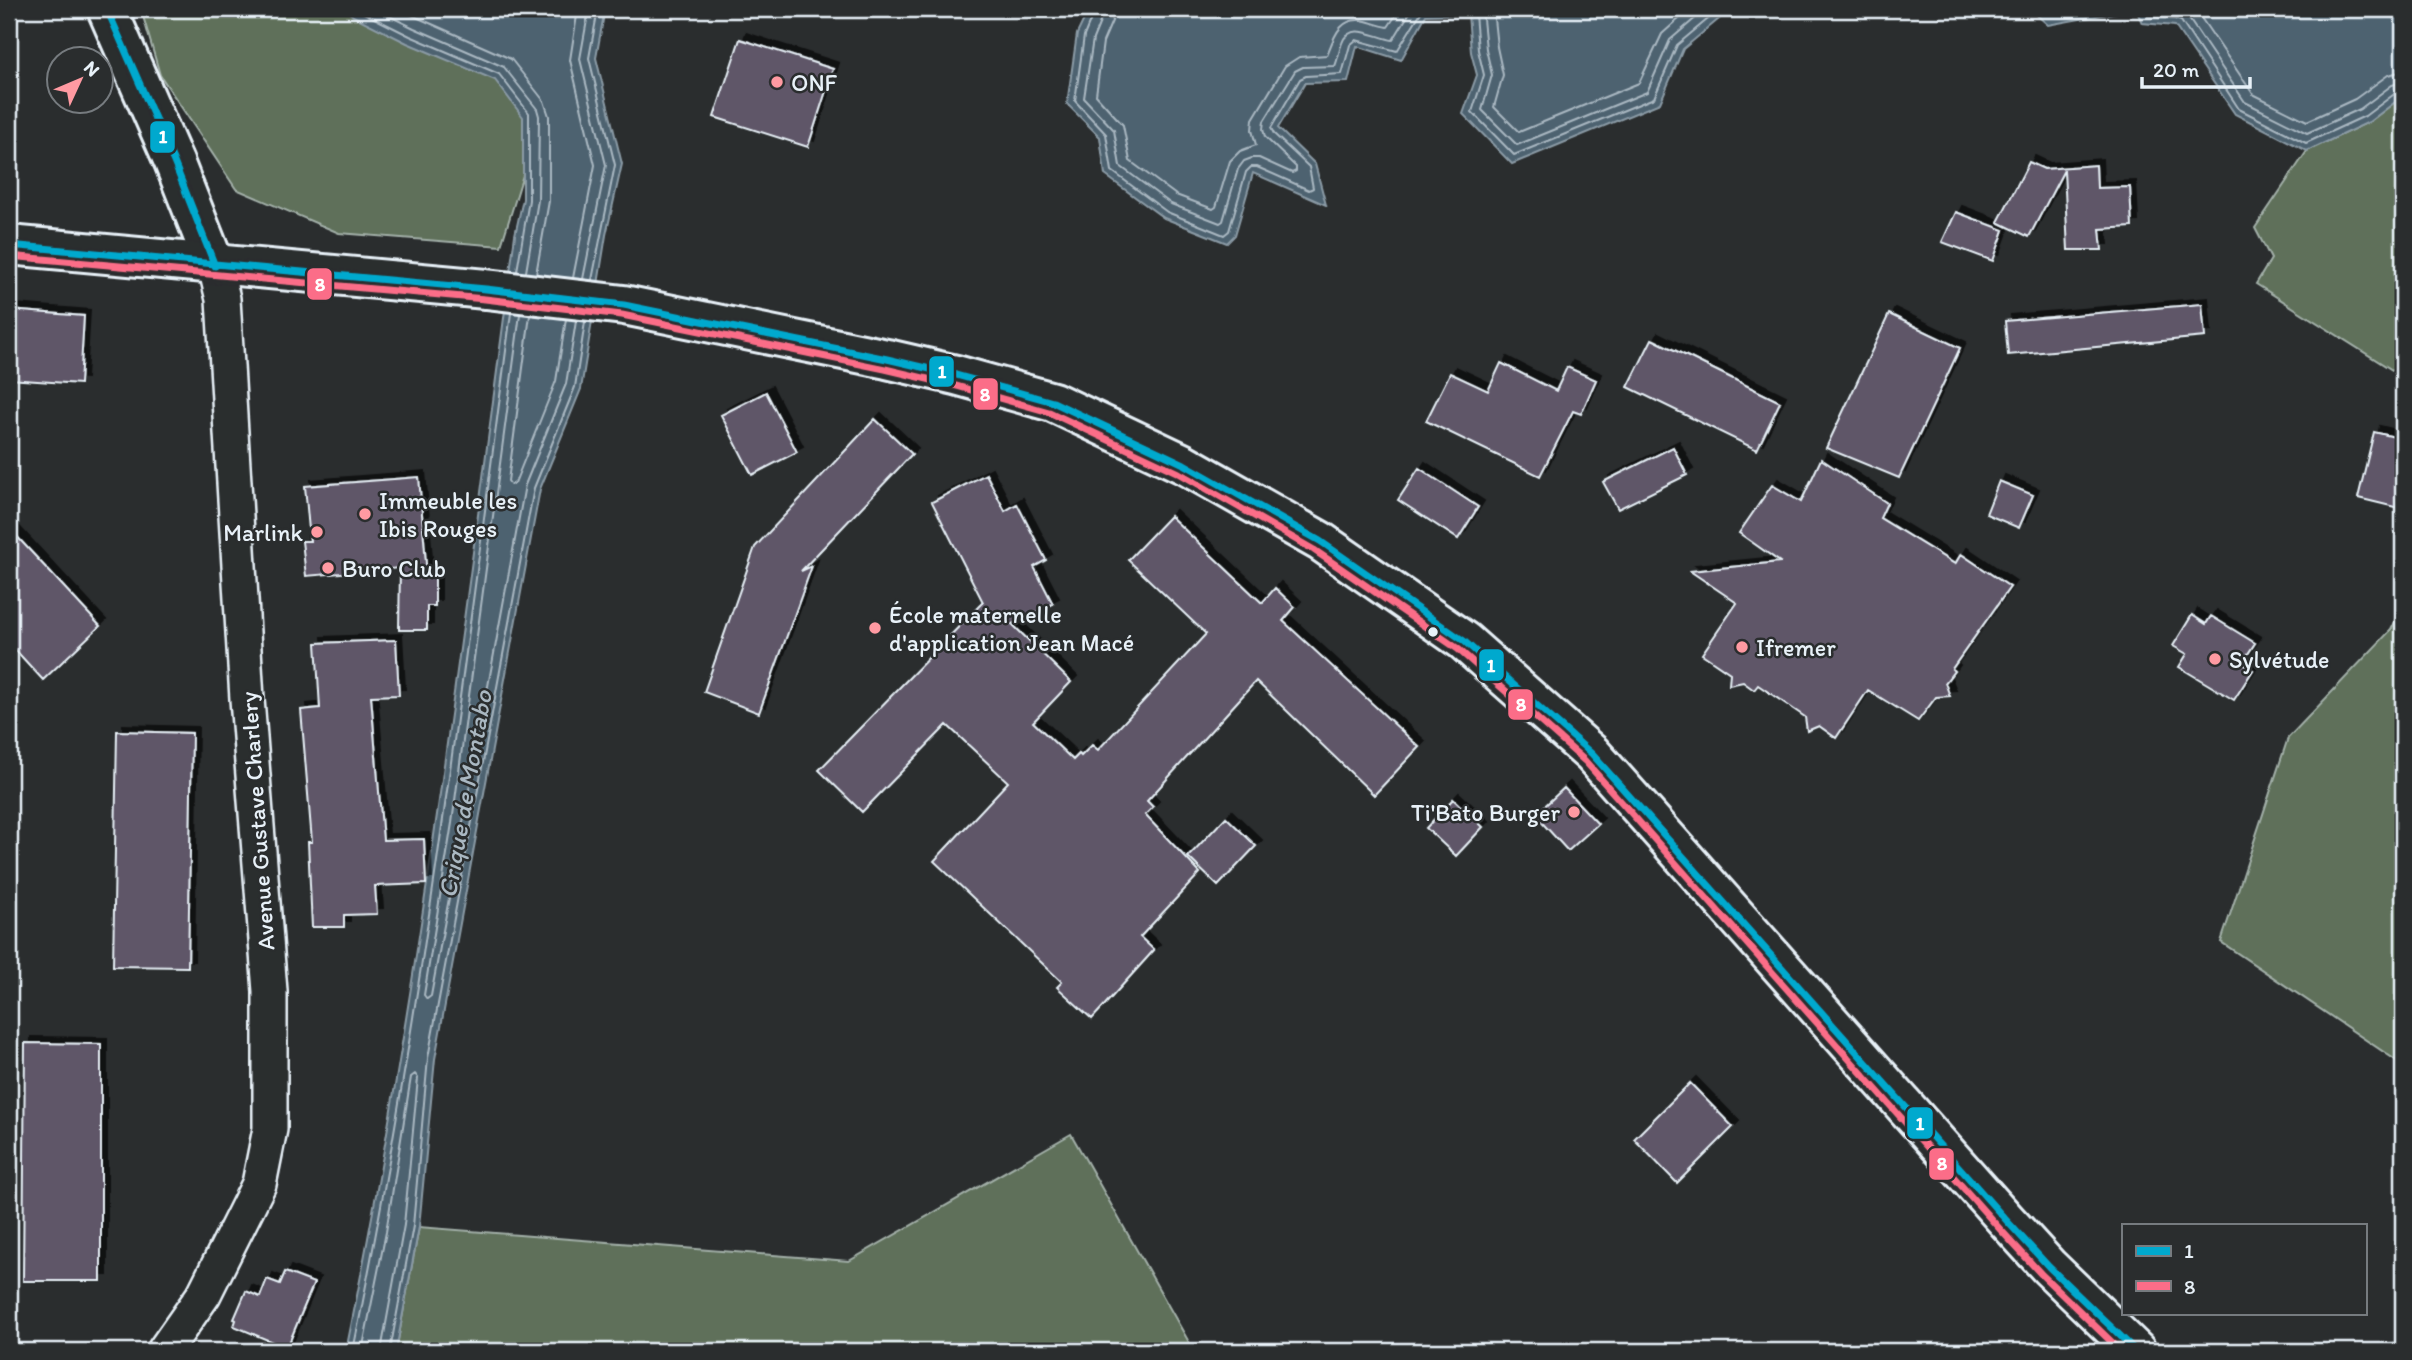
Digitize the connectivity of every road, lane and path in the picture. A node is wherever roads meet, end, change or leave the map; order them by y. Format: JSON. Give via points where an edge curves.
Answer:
{"nodes":[{"id":1,"x":107,"y":9,"type":"edge"},
{"id":2,"x":9,"y":245,"type":"edge"},
{"id":3,"x":215,"y":266,"type":"junction"},
{"id":4,"x":164,"y":1351,"type":"edge"},
{"id":5,"x":2136,"y":1351,"type":"edge"}],
"edges":[{"from":1,"to":3,"type":"main road"},
{"from":2,"to":3,"type":"main road"},
{"from":3,"to":4,"type":"street","name":"Avenue Gustave Charlery","via":[[223,299],[270,991],[270,1129],[259,1184],[204,1294]]},
{"from":3,"to":5,"type":"main road","via":[[624,305],[887,359],[1053,402],[1184,464],[1320,541],[1464,641],[1592,754],[2006,1220]]}]}
